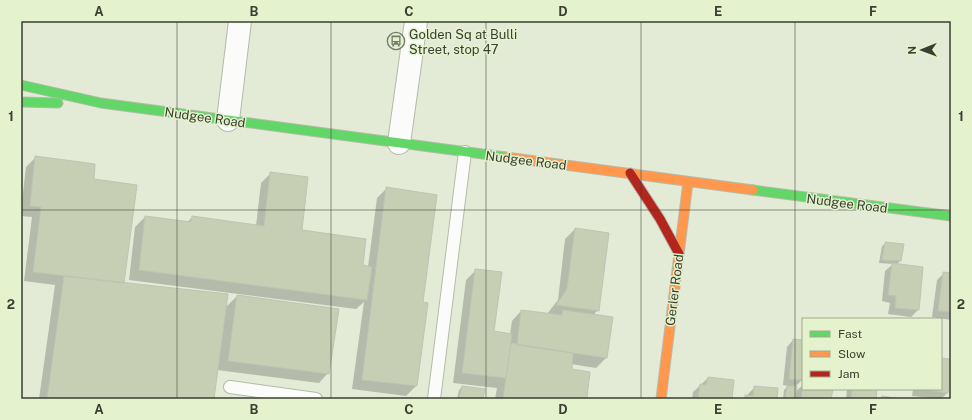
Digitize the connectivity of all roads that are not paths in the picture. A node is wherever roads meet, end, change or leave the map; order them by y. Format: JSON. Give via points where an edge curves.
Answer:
{"nodes":[{"id":1,"x":240,"y":21,"type":"edge"},
{"id":2,"x":416,"y":21,"type":"edge"},
{"id":3,"x":21,"y":85,"type":"edge"},
{"id":4,"x":21,"y":102,"type":"edge"},
{"id":5,"x":101,"y":103,"type":"junction"},
{"id":6,"x":228,"y":120,"type":"junction"},
{"id":7,"x":399,"y":143,"type":"junction"},
{"id":8,"x":466,"y":152,"type":"junction"},
{"id":9,"x":630,"y":173,"type":"junction"},
{"id":10,"x":688,"y":182,"type":"junction"},
{"id":11,"x":951,"y":216,"type":"edge"},
{"id":12,"x":679,"y":254,"type":"junction"},
{"id":13,"x":230,"y":387,"type":"dead end"},
{"id":14,"x":316,"y":399,"type":"edge"},
{"id":15,"x":434,"y":399,"type":"edge"},
{"id":16,"x":661,"y":399,"type":"edge"}],
"edges":[{"from":1,"to":6,"type":"street"},
{"from":2,"to":7,"type":"street"},
{"from":3,"to":5,"type":"main road","name":"Nudgee Road"},
{"from":4,"to":5,"type":"main road","name":"Nudgee Road"},
{"from":5,"to":6,"type":"main road","name":"Nudgee Road"},
{"from":6,"to":7,"type":"main road","name":"Nudgee Road"},
{"from":7,"to":8,"type":"main road","name":"Nudgee Road"},
{"from":8,"to":9,"type":"main road","name":"Nudgee Road"},
{"from":8,"to":15,"type":"lane"},
{"from":9,"to":10,"type":"main road","name":"Nudgee Road"},
{"from":9,"to":12,"type":"main road"},
{"from":10,"to":11,"type":"main road","name":"Nudgee Road"},
{"from":10,"to":12,"type":"main road","name":"Gerler Road"},
{"from":12,"to":16,"type":"main road","name":"Gerler Road"},
{"from":13,"to":14,"type":"lane"}]}
